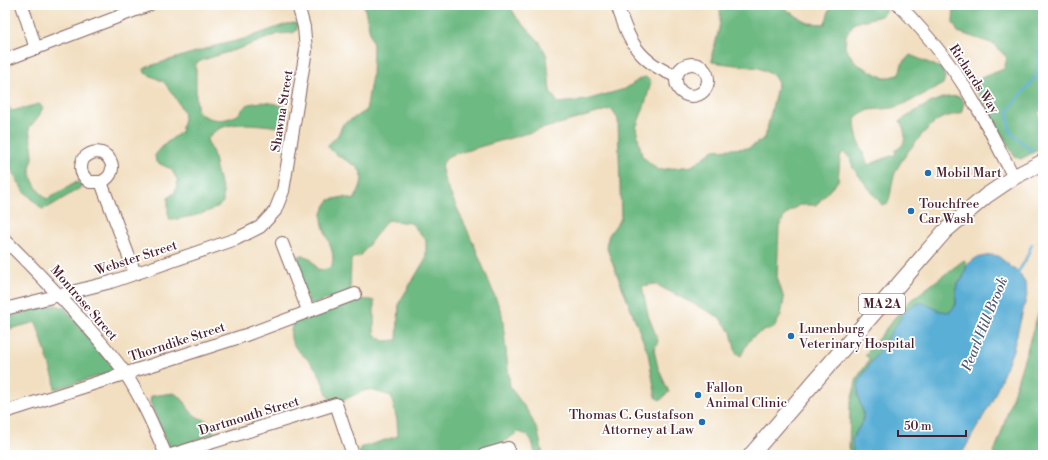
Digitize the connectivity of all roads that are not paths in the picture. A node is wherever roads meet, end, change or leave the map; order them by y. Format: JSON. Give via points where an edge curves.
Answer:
{"nodes":[{"id":1,"x":22,"y":5,"type":"edge"},
{"id":2,"x":150,"y":5,"type":"edge"},
{"id":3,"x":298,"y":5,"type":"edge"},
{"id":4,"x":617,"y":5,"type":"edge"},
{"id":5,"x":899,"y":5,"type":"edge"},
{"id":6,"x":36,"y":49,"type":"junction"},
{"id":7,"x":5,"y":60,"type":"edge"},
{"id":8,"x":676,"y":76,"type":"dead end"},
{"id":9,"x":1043,"y":162,"type":"edge"},
{"id":10,"x":1014,"y":177,"type":"junction"},
{"id":11,"x":101,"y":182,"type":"dead end"},
{"id":12,"x":269,"y":218,"type":"joint"},
{"id":13,"x":5,"y":240,"type":"edge"},
{"id":14,"x":282,"y":243,"type":"dead end"},
{"id":15,"x":135,"y":273,"type":"junction"},
{"id":16,"x":355,"y":294,"type":"dead end"},
{"id":17,"x":60,"y":296,"type":"junction"},
{"id":18,"x":5,"y":309,"type":"edge"},
{"id":19,"x":308,"y":310,"type":"junction"},
{"id":20,"x":125,"y":374,"type":"junction"},
{"id":21,"x":5,"y":412,"type":"edge"},
{"id":22,"x":508,"y":448,"type":"dead end"},
{"id":23,"x":166,"y":455,"type":"edge"},
{"id":24,"x":171,"y":455,"type":"edge"},
{"id":25,"x":353,"y":455,"type":"edge"},
{"id":26,"x":484,"y":455,"type":"edge"},
{"id":27,"x":751,"y":455,"type":"edge"}],
"edges":[{"from":1,"to":6,"type":"street"},
{"from":2,"to":6,"type":"street"},
{"from":3,"to":12,"type":"street","name":"Shawna Street","via":[[306,50],[283,191],[275,211]]},
{"from":4,"to":8,"type":"street","via":[[626,32],[638,51],[646,60]]},
{"from":5,"to":10,"type":"street","name":"Richards Way","via":[[926,34],[957,75]]},
{"from":6,"to":7,"type":"street"},
{"from":9,"to":10,"type":"main road","number":"MA 2A"},
{"from":10,"to":27,"type":"main road","number":"MA 2A","via":[[971,207],[945,231]]},
{"from":11,"to":15,"type":"street"},
{"from":12,"to":15,"type":"street","name":"Webster Street","via":[[260,227],[236,239]]},
{"from":13,"to":17,"type":"street","name":"Montrose Street"},
{"from":14,"to":19,"type":"street"},
{"from":15,"to":17,"type":"street","name":"Webster Street"},
{"from":16,"to":19,"type":"street","name":"Thorndike Street"},
{"from":17,"to":18,"type":"street","name":"Webster Street"},
{"from":17,"to":20,"type":"street","name":"Montrose Street"},
{"from":19,"to":20,"type":"street","name":"Thorndike Street","via":[[246,335]]},
{"from":20,"to":21,"type":"street","name":"Thorndike Street"},
{"from":20,"to":23,"type":"street","name":"Montrose Street","via":[[147,410]]},
{"from":22,"to":26,"type":"street"},
{"from":24,"to":25,"type":"street","name":"Dartmouth Street","via":[[336,404]]}]}
